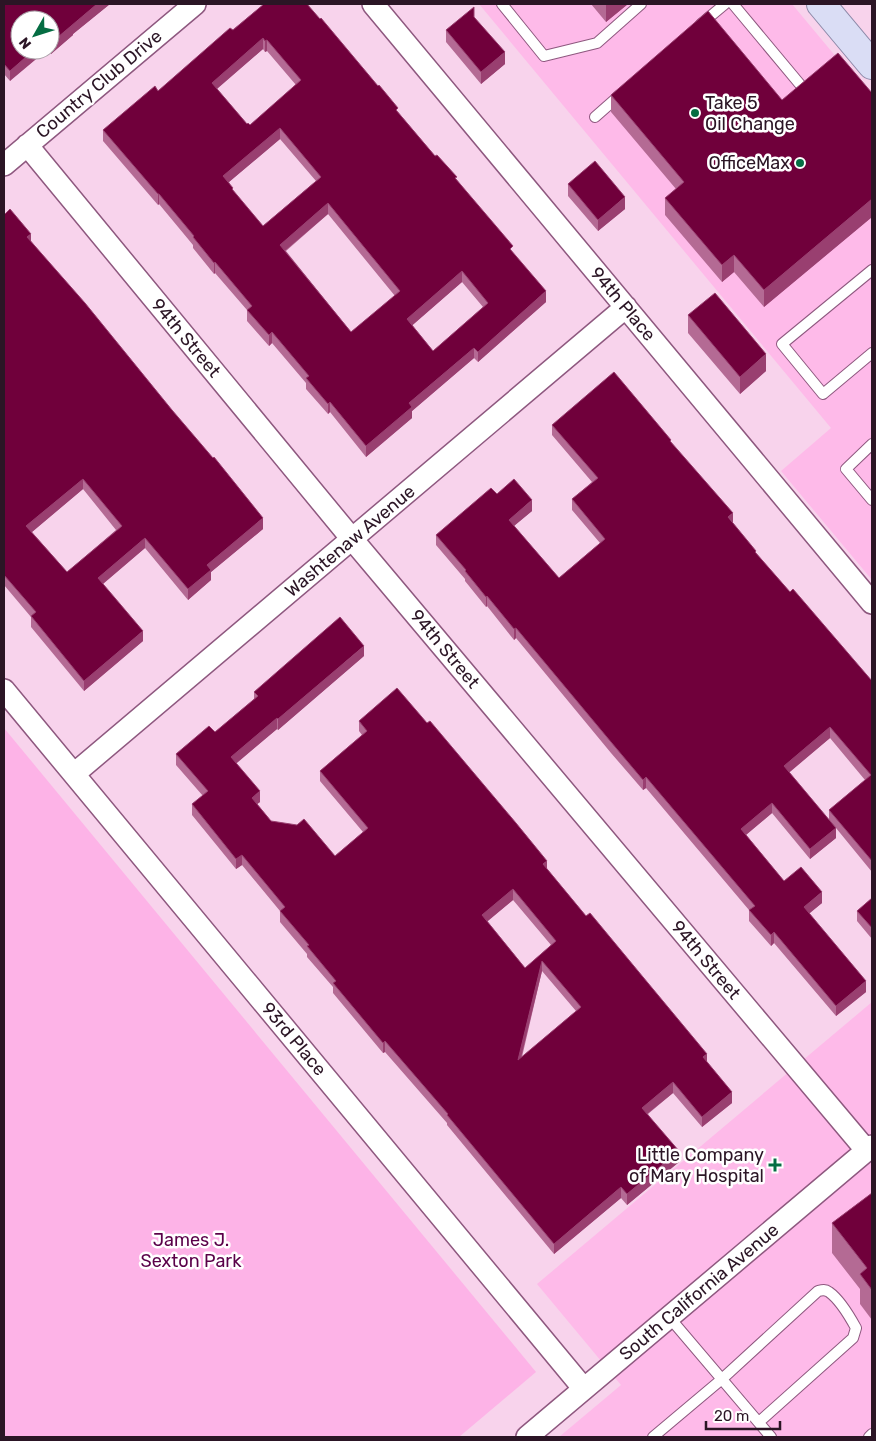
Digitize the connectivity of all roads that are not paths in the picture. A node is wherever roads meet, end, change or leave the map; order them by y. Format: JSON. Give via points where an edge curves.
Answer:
{"nodes":[{"id":1,"x":195,"y":4,"type":"edge"},
{"id":2,"x":373,"y":4,"type":"edge"},
{"id":3,"x":502,"y":4,"type":"edge"},
{"id":4,"x":641,"y":4,"type":"edge"},
{"id":5,"x":725,"y":4,"type":"edge"},
{"id":6,"x":733,"y":4,"type":"edge"},
{"id":7,"x":821,"y":4,"type":"edge"},
{"id":8,"x":696,"y":29,"type":"edge"},
{"id":9,"x":872,"y":65,"type":"edge"},
{"id":10,"x":631,"y":85,"type":"edge"},
{"id":11,"x":803,"y":88,"type":"edge"},
{"id":12,"x":595,"y":116,"type":"dead end"},
{"id":13,"x":27,"y":145,"type":"junction"},
{"id":14,"x":4,"y":165,"type":"edge"},
{"id":15,"x":872,"y":270,"type":"edge"},
{"id":16,"x":626,"y":307,"type":"junction"},
{"id":17,"x":872,"y":353,"type":"edge"},
{"id":18,"x":872,"y":444,"type":"edge"},
{"id":19,"x":872,"y":500,"type":"edge"},
{"id":20,"x":352,"y":539,"type":"junction"},
{"id":21,"x":872,"y":603,"type":"edge"},
{"id":22,"x":4,"y":690,"type":"edge"},
{"id":23,"x":74,"y":774,"type":"junction"},
{"id":24,"x":869,"y":1149,"type":"edge"},
{"id":25,"x":669,"y":1317,"type":"junction"},
{"id":26,"x":722,"y":1379,"type":"junction"},
{"id":27,"x":584,"y":1389,"type":"junction"},
{"id":28,"x":759,"y":1422,"type":"junction"},
{"id":29,"x":872,"y":1434,"type":"edge"},
{"id":30,"x":535,"y":1435,"type":"edge"},
{"id":31,"x":653,"y":1437,"type":"edge"},
{"id":32,"x":770,"y":1437,"type":"edge"},
{"id":33,"x":869,"y":1437,"type":"edge"}],
"edges":[{"from":1,"to":13,"type":"street","name":"Country Club Drive"},
{"from":2,"to":16,"type":"street","name":"94th Place"},
{"from":3,"to":4,"type":"lane","via":[[544,56],[597,42]]},
{"from":5,"to":8,"type":"lane"},
{"from":6,"to":11,"type":"lane"},
{"from":7,"to":9,"type":"main road"},
{"from":10,"to":12,"type":"lane"},
{"from":13,"to":14,"type":"street","name":"Country Club Drive"},
{"from":13,"to":20,"type":"street","name":"94th Street"},
{"from":15,"to":17,"type":"lane","via":[[782,344],[823,394]]},
{"from":16,"to":20,"type":"street","name":"Washtenaw Avenue"},
{"from":16,"to":21,"type":"street","name":"94th Place"},
{"from":18,"to":19,"type":"lane","via":[[846,469]]},
{"from":20,"to":23,"type":"street","name":"Washtenaw Avenue"},
{"from":20,"to":24,"type":"street","name":"94th Street"},
{"from":22,"to":23,"type":"street","name":"93rd Place"},
{"from":23,"to":27,"type":"street","name":"93rd Place"},
{"from":24,"to":25,"type":"street","name":"South California Avenue"},
{"from":25,"to":26,"type":"lane"},
{"from":25,"to":27,"type":"street","name":"South California Avenue"},
{"from":26,"to":28,"type":"lane"},
{"from":26,"to":28,"type":"lane","via":[[818,1291],[829,1291],[850,1316],[856,1328],[853,1338]]},
{"from":26,"to":31,"type":"lane"},
{"from":27,"to":30,"type":"street","name":"South California Avenue"},
{"from":28,"to":32,"type":"lane"},
{"from":29,"to":33,"type":"lane"}]}
